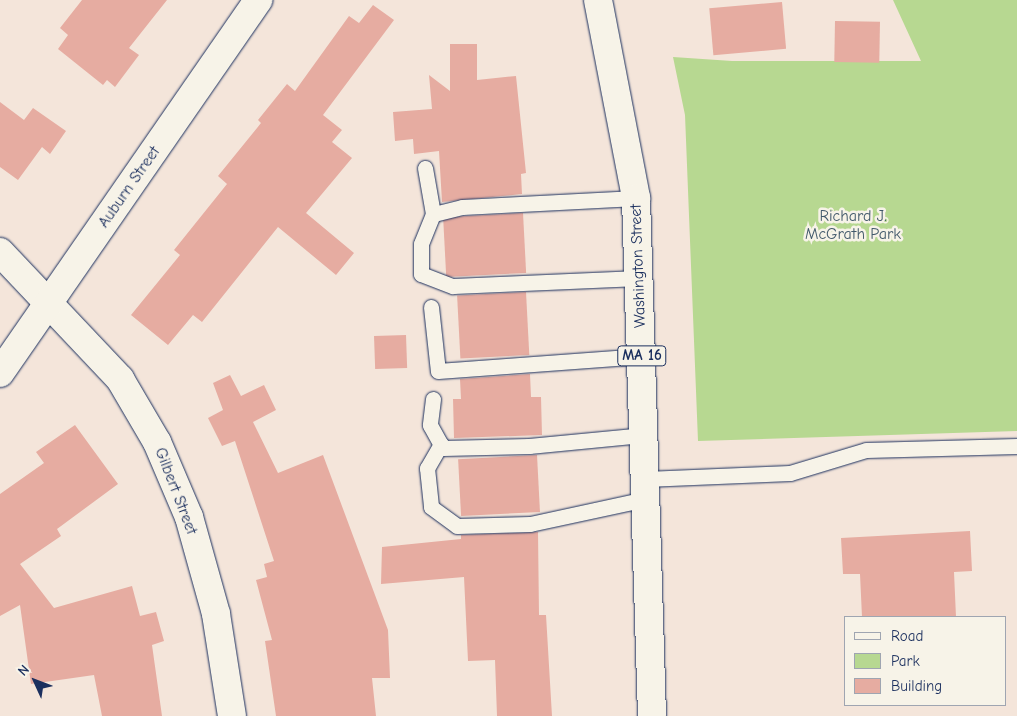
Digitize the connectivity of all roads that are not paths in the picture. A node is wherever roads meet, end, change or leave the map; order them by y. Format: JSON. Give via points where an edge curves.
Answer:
{"nodes":[{"id":1,"x":258,"y":0,"type":"edge"},
{"id":2,"x":598,"y":0,"type":"edge"},
{"id":3,"x":426,"y":168,"type":"dead end"},
{"id":4,"x":636,"y":198,"type":"junction"},
{"id":5,"x":433,"y":214,"type":"junction"},
{"id":6,"x":0,"y":252,"type":"edge"},
{"id":7,"x":640,"y":278,"type":"junction"},
{"id":8,"x":49,"y":300,"type":"junction"},
{"id":9,"x":431,"y":306,"type":"dead end"},
{"id":10,"x":642,"y":356,"type":"junction"},
{"id":11,"x":0,"y":373,"type":"edge"},
{"id":12,"x":433,"y":399,"type":"dead end"},
{"id":13,"x":644,"y":435,"type":"junction"},
{"id":14,"x":441,"y":444,"type":"junction"},
{"id":15,"x":1017,"y":446,"type":"edge"},
{"id":16,"x":646,"y":489,"type":"junction"},
{"id":17,"x":232,"y":716,"type":"edge"},
{"id":18,"x":652,"y":716,"type":"edge"}],
"edges":[{"from":1,"to":8,"type":"street","name":"Auburn Street"},
{"from":2,"to":4,"type":"street","name":"Washington Street","number":"MA 16"},
{"from":3,"to":5,"type":"lane"},
{"from":4,"to":5,"type":"lane","via":[[462,207]]},
{"from":4,"to":7,"type":"street","name":"Washington Street","number":"MA 16"},
{"from":5,"to":7,"type":"lane","via":[[421,244],[421,274],[453,286]]},
{"from":6,"to":8,"type":"street","name":"Gilbert Street"},
{"from":7,"to":10,"type":"street","name":"Washington Street","number":"MA 16"},
{"from":8,"to":11,"type":"street","name":"Auburn Street"},
{"from":8,"to":17,"type":"street","name":"Gilbert Street","via":[[120,379],[157,442],[189,517],[216,614]]},
{"from":9,"to":10,"type":"lane","via":[[438,371]]},
{"from":10,"to":13,"type":"street","name":"Washington Street","number":"MA 16"},
{"from":12,"to":14,"type":"lane","via":[[430,425]]},
{"from":13,"to":14,"type":"lane","via":[[528,446]]},
{"from":13,"to":16,"type":"street","name":"Washington Street","number":"MA 16"},
{"from":14,"to":16,"type":"lane","via":[[427,468],[431,507],[457,526],[530,524]]},
{"from":15,"to":16,"type":"lane","via":[[866,450],[790,474]]},
{"from":16,"to":18,"type":"street","name":"Washington Street","number":"MA 16"}]}
